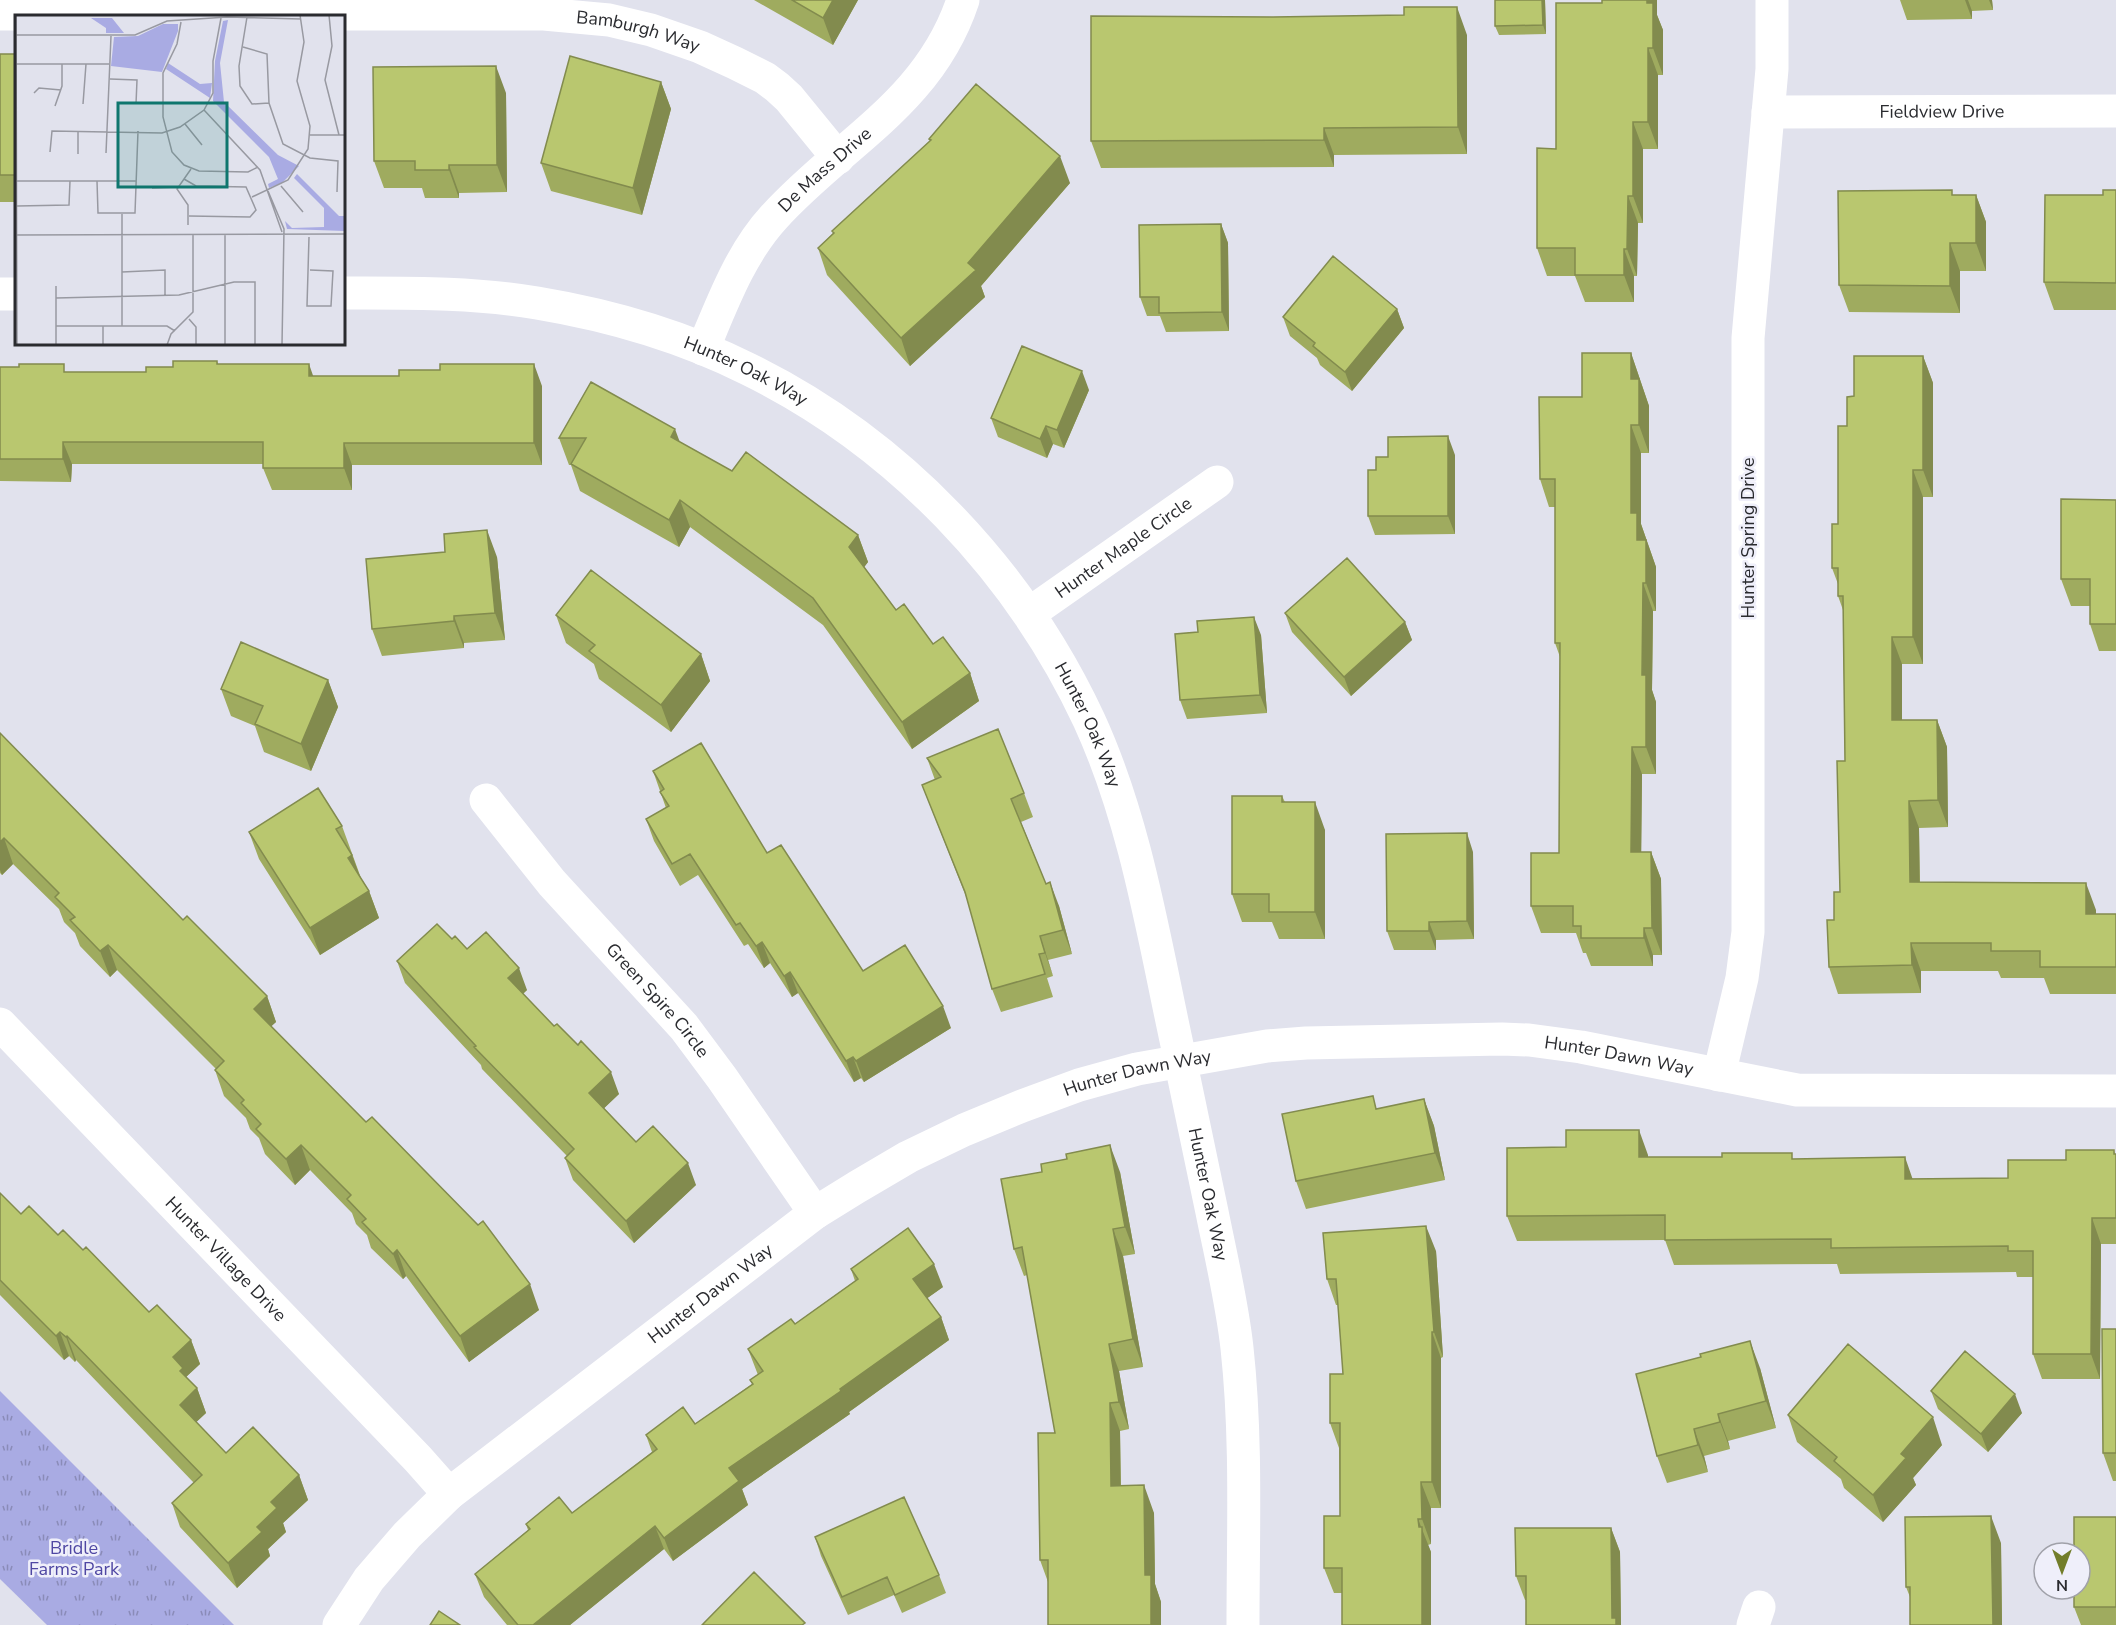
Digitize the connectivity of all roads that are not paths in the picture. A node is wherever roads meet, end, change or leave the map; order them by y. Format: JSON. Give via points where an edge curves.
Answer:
{"nodes":[{"id":1,"x":963,"y":0,"type":"edge"},
{"id":2,"x":1772,"y":0,"type":"edge"},
{"id":3,"x":442,"y":7,"type":"edge"},
{"id":4,"x":0,"y":14,"type":"edge"},
{"id":5,"x":315,"y":15,"type":"edge"},
{"id":6,"x":2116,"y":111,"type":"edge"},
{"id":7,"x":1768,"y":112,"type":"junction"},
{"id":8,"x":838,"y":158,"type":"junction"},
{"id":9,"x":345,"y":293,"type":"edge"},
{"id":10,"x":703,"y":349,"type":"junction"},
{"id":11,"x":1217,"y":482,"type":"dead end"},
{"id":12,"x":1030,"y":614,"type":"junction"},
{"id":13,"x":486,"y":800,"type":"dead end"},
{"id":14,"x":0,"y":1024,"type":"edge"},
{"id":15,"x":1181,"y":1061,"type":"junction"},
{"id":16,"x":1719,"y":1075,"type":"junction"},
{"id":17,"x":2116,"y":1090,"type":"edge"},
{"id":18,"x":815,"y":1213,"type":"junction"},
{"id":19,"x":449,"y":1494,"type":"junction"},
{"id":20,"x":339,"y":1625,"type":"edge"},
{"id":21,"x":1243,"y":1625,"type":"edge"}],
"edges":[{"from":1,"to":8,"type":"street","name":"De Mass Drive","via":[[929,69],[898,105]]},
{"from":2,"to":7,"type":"street","name":"Hunter Spring Drive"},
{"from":3,"to":5,"type":"street","name":"Bamburgh Way"},
{"from":3,"to":8,"type":"street","name":"Bamburgh Way","via":[[609,21],[700,47],[777,87]]},
{"from":4,"to":5,"type":"street","name":"Bamburgh Way"},
{"from":6,"to":7,"type":"street","name":"Fieldview Drive"},
{"from":7,"to":16,"type":"street","name":"Hunter Spring Drive","via":[[1748,338],[1748,932],[1742,978]]},
{"from":8,"to":10,"type":"street","name":"De Mass Drive","via":[[792,198],[754,243]]},
{"from":9,"to":10,"type":"street","name":"Hunter Oak Way","via":[[483,295],[536,302],[636,325]]},
{"from":10,"to":12,"type":"street","name":"Hunter Oak Way","via":[[749,369],[798,398],[908,476],[956,523]]},
{"from":11,"to":12,"type":"street","name":"Hunter Maple Circle"},
{"from":12,"to":15,"type":"street","name":"Hunter Oak Way","via":[[1089,722],[1112,780],[1144,894]]},
{"from":13,"to":18,"type":"street","name":"Green Spire Circle","via":[[552,883],[684,1027]]},
{"from":14,"to":19,"type":"street","name":"Hunter Village Drive"},
{"from":15,"to":16,"type":"street","name":"Hunter Dawn Way","via":[[1306,1043],[1502,1039],[1555,1043]]},
{"from":15,"to":18,"type":"street","name":"Hunter Dawn Way","via":[[1079,1085],[1022,1106],[908,1157]]},
{"from":15,"to":21,"type":"street","name":"Hunter Oak Way","via":[[1237,1342],[1243,1429]]},
{"from":16,"to":17,"type":"street","name":"Hunter Dawn Way","via":[[1797,1090]]},
{"from":18,"to":19,"type":"street","name":"Hunter Dawn Way"},
{"from":19,"to":20,"type":"street","name":"Hunter Dawn Way","via":[[369,1579]]}]}
